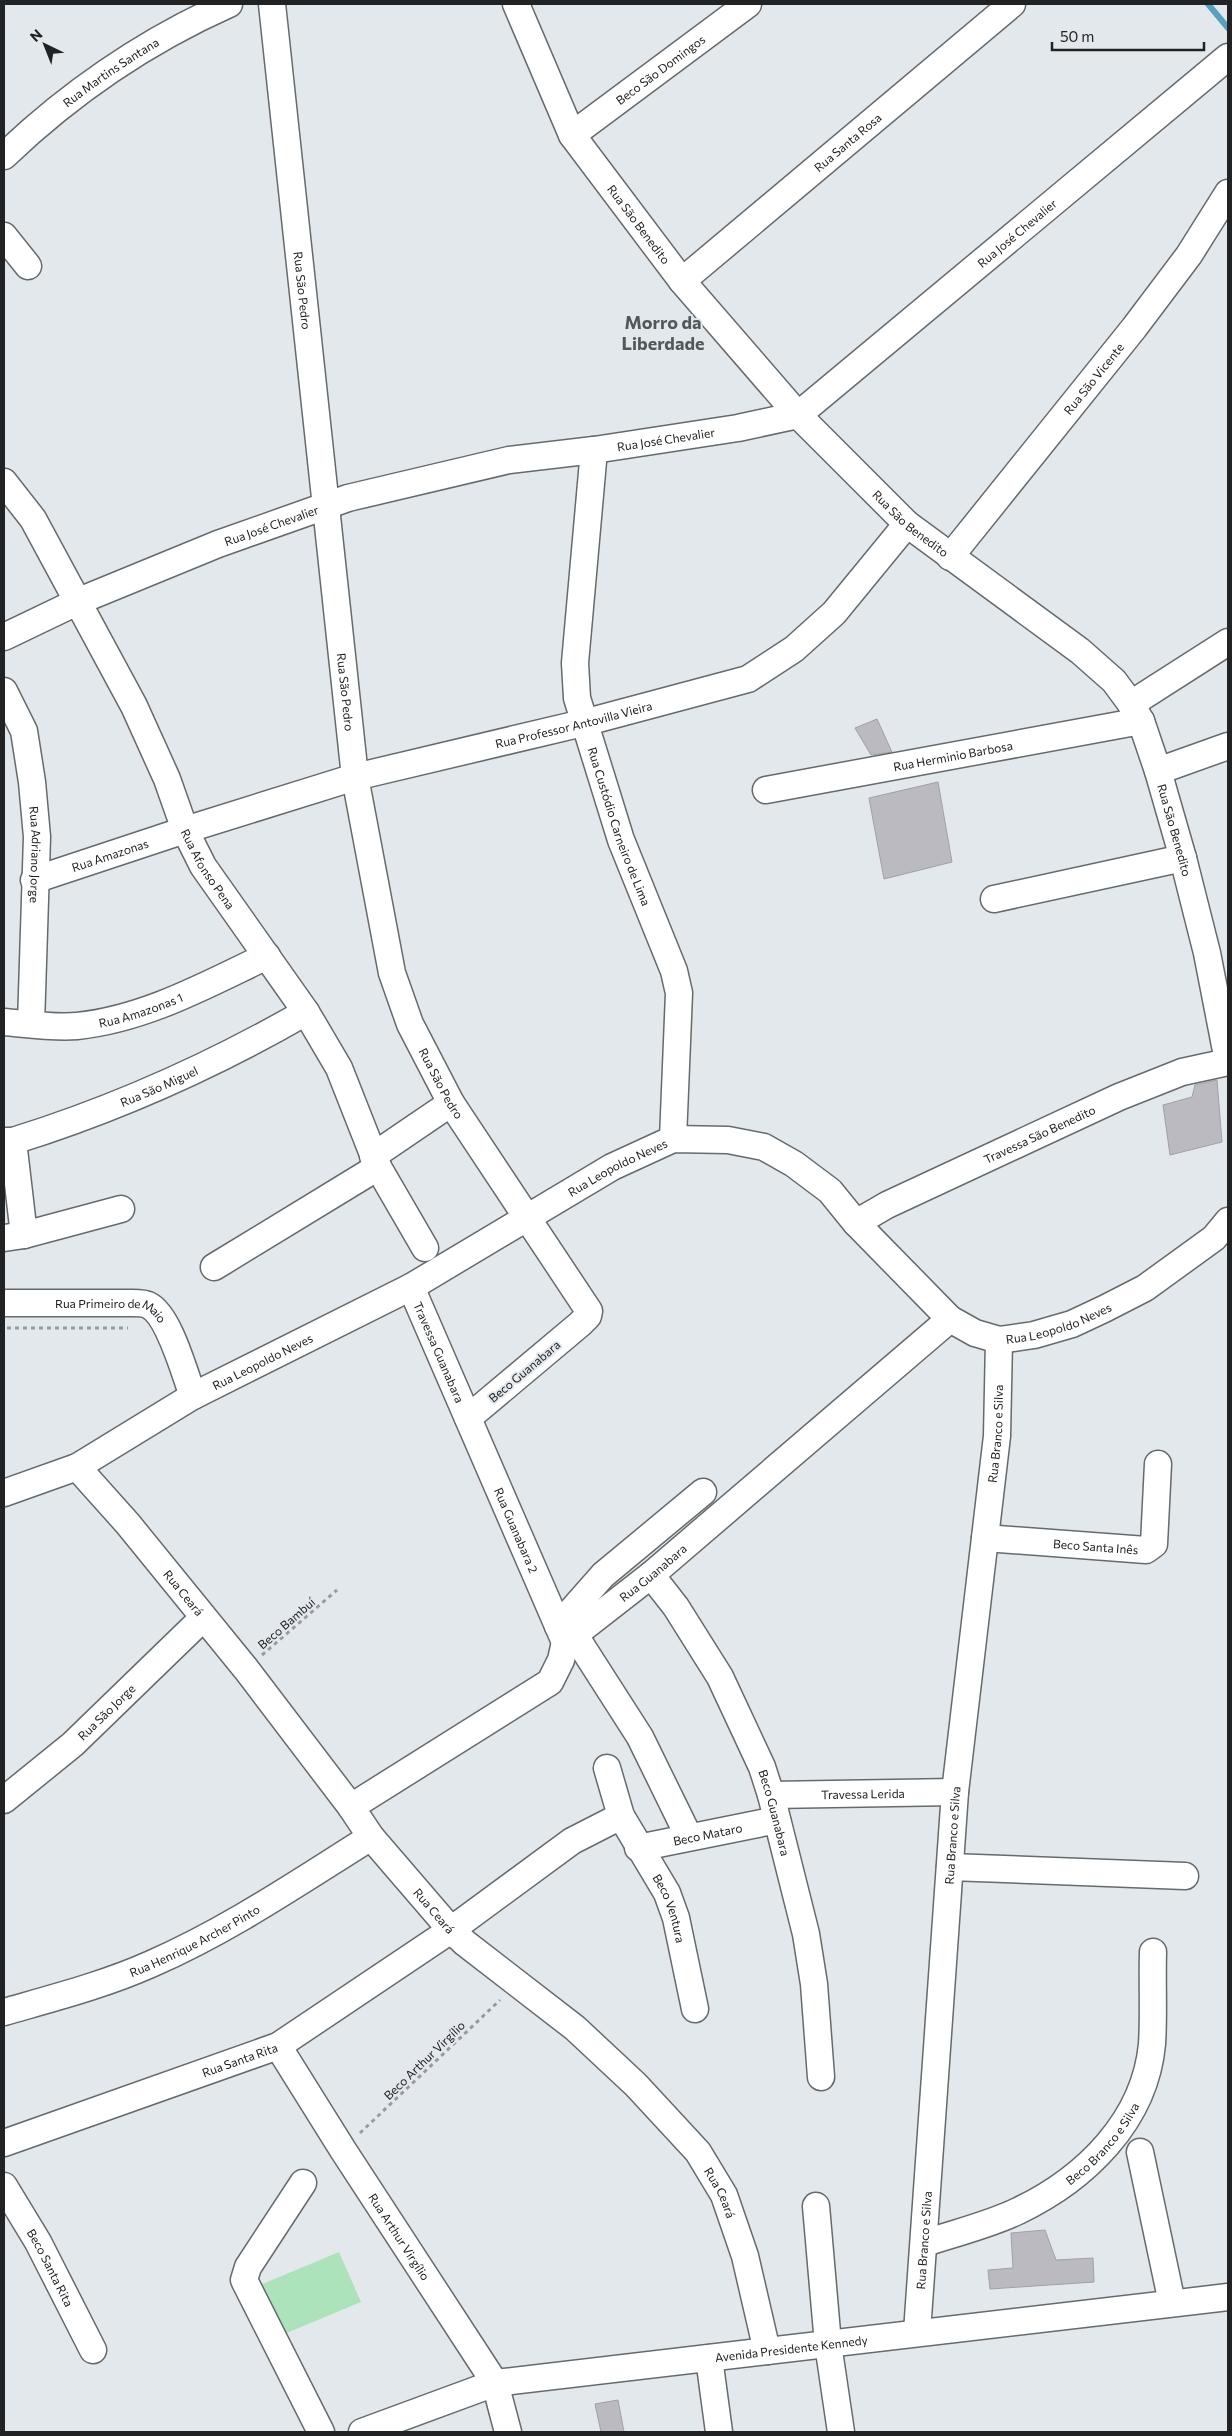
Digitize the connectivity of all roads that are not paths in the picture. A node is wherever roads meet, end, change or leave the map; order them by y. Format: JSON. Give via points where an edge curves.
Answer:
{"nodes":[{"id":1,"x":229,"y":4,"type":"edge"},
{"id":2,"x":272,"y":4,"type":"edge"},
{"id":3,"x":516,"y":4,"type":"edge"},
{"id":4,"x":748,"y":4,"type":"edge"},
{"id":5,"x":1012,"y":4,"type":"edge"},
{"id":6,"x":1228,"y":57,"type":"edge"},
{"id":7,"x":572,"y":135,"type":"junction"},
{"id":8,"x":4,"y":156,"type":"edge"},
{"id":9,"x":1228,"y":193,"type":"edge"},
{"id":10,"x":4,"y":236,"type":"edge"},
{"id":11,"x":28,"y":266,"type":"dead end"},
{"id":12,"x":682,"y":280,"type":"junction"},
{"id":13,"x":798,"y":415,"type":"junction"},
{"id":14,"x":594,"y":450,"type":"junction"},
{"id":15,"x":4,"y":482,"type":"edge"},
{"id":16,"x":324,"y":507,"type":"junction"},
{"id":17,"x":907,"y":524,"type":"junction"},
{"id":18,"x":950,"y":557,"type":"junction"},
{"id":19,"x":79,"y":601,"type":"junction"},
{"id":20,"x":4,"y":637,"type":"edge"},
{"id":21,"x":1228,"y":642,"type":"edge"},
{"id":22,"x":4,"y":691,"type":"edge"},
{"id":23,"x":1136,"y":712,"type":"junction"},
{"id":24,"x":586,"y":722,"type":"junction"},
{"id":25,"x":1228,"y":746,"type":"edge"},
{"id":26,"x":1158,"y":771,"type":"junction"},
{"id":27,"x":354,"y":777,"type":"junction"},
{"id":28,"x":766,"y":790,"type":"dead end"},
{"id":29,"x":185,"y":830,"type":"junction"},
{"id":30,"x":1182,"y":858,"type":"junction"},
{"id":31,"x":34,"y":880,"type":"junction"},
{"id":32,"x":994,"y":899,"type":"dead end"},
{"id":33,"x":1218,"y":949,"type":"edge"},
{"id":34,"x":267,"y":956,"type":"junction"},
{"id":35,"x":306,"y":1012,"type":"junction"},
{"id":36,"x":4,"y":1022,"type":"edge"},
{"id":37,"x":31,"y":1024,"type":"junction"},
{"id":38,"x":1228,"y":1062,"type":"edge"},
{"id":39,"x":451,"y":1103,"type":"junction"},
{"id":40,"x":673,"y":1139,"type":"junction"},
{"id":41,"x":8,"y":1141,"type":"edge"},
{"id":42,"x":375,"y":1161,"type":"junction"},
{"id":43,"x":121,"y":1209,"type":"dead end"},
{"id":44,"x":529,"y":1218,"type":"junction"},
{"id":45,"x":1228,"y":1221,"type":"edge"},
{"id":46,"x":856,"y":1223,"type":"junction"},
{"id":47,"x":14,"y":1236,"type":"edge"},
{"id":48,"x":425,"y":1248,"type":"dead end"},
{"id":49,"x":214,"y":1266,"type":"dead end"},
{"id":50,"x":411,"y":1287,"type":"junction"},
{"id":51,"x":4,"y":1303,"type":"edge"},
{"id":52,"x":950,"y":1320,"type":"junction"},
{"id":53,"x":580,"y":1324,"type":"joint"},
{"id":54,"x":999,"y":1340,"type":"junction"},
{"id":55,"x":193,"y":1396,"type":"junction"},
{"id":56,"x":468,"y":1418,"type":"junction"},
{"id":57,"x":1158,"y":1464,"type":"dead end"},
{"id":58,"x":77,"y":1467,"type":"junction"},
{"id":59,"x":703,"y":1492,"type":"dead end"},
{"id":60,"x":4,"y":1493,"type":"edge"},
{"id":61,"x":985,"y":1538,"type":"junction"},
{"id":62,"x":651,"y":1575,"type":"junction"},
{"id":63,"x":203,"y":1618,"type":"junction"},
{"id":64,"x":566,"y":1634,"type":"junction"},
{"id":65,"x":606,"y":1768,"type":"dead end"},
{"id":66,"x":955,"y":1792,"type":"junction"},
{"id":67,"x":5,"y":1797,"type":"edge"},
{"id":68,"x":350,"y":1807,"type":"junction"},
{"id":69,"x":774,"y":1807,"type":"junction"},
{"id":70,"x":621,"y":1816,"type":"junction"},
{"id":71,"x":371,"y":1837,"type":"junction"},
{"id":72,"x":689,"y":1837,"type":"junction"},
{"id":73,"x":638,"y":1848,"type":"junction"},
{"id":74,"x":950,"y":1867,"type":"junction"},
{"id":75,"x":1185,"y":1876,"type":"dead end"},
{"id":76,"x":452,"y":1930,"type":"junction"},
{"id":77,"x":1153,"y":1952,"type":"dead end"},
{"id":78,"x":695,"y":2009,"type":"dead end"},
{"id":79,"x":4,"y":2012,"type":"edge"},
{"id":80,"x":278,"y":2046,"type":"junction"},
{"id":81,"x":821,"y":2077,"type":"dead end"},
{"id":82,"x":4,"y":2143,"type":"edge"},
{"id":83,"x":1140,"y":2152,"type":"dead end"},
{"id":84,"x":303,"y":2183,"type":"dead end"},
{"id":85,"x":4,"y":2186,"type":"edge"},
{"id":86,"x":816,"y":2206,"type":"dead end"},
{"id":87,"x":925,"y":2243,"type":"junction"},
{"id":88,"x":1228,"y":2297,"type":"edge"},
{"id":89,"x":1172,"y":2303,"type":"junction"},
{"id":90,"x":917,"y":2332,"type":"junction"},
{"id":91,"x":828,"y":2344,"type":"junction"},
{"id":92,"x":93,"y":2350,"type":"dead end"},
{"id":93,"x":767,"y":2351,"type":"junction"},
{"id":94,"x":709,"y":2358,"type":"junction"},
{"id":95,"x":495,"y":2383,"type":"junction"},
{"id":96,"x":321,"y":2432,"type":"edge"},
{"id":97,"x":362,"y":2432,"type":"edge"},
{"id":98,"x":508,"y":2432,"type":"edge"},
{"id":99,"x":719,"y":2432,"type":"edge"},
{"id":100,"x":840,"y":2432,"type":"edge"}],
"edges":[{"from":1,"to":8,"type":"street","name":"Rua Martins Santana","via":[[192,20],[124,61],[37,124]]},
{"from":2,"to":16,"type":"street","name":"Rua São Pedro"},
{"from":3,"to":7,"type":"street","name":"Rua São Benedito"},
{"from":4,"to":7,"type":"street","name":"Beco São Domingos"},
{"from":5,"to":12,"type":"street","name":"Rua Santa Rosa"},
{"from":6,"to":13,"type":"street","name":"Rua José Chevalier"},
{"from":7,"to":12,"type":"street","name":"Rua São Benedito"},
{"from":9,"to":18,"type":"street","name":"Rua São Vicente","via":[[1189,255],[1134,328]]},
{"from":10,"to":11,"type":"street"},
{"from":12,"to":13,"type":"street","name":"Rua São Benedito"},
{"from":13,"to":14,"type":"street","name":"Rua José Chevalier","via":[[738,428]]},
{"from":13,"to":17,"type":"street","name":"Rua São Benedito"},
{"from":14,"to":16,"type":"street","name":"Rua José Chevalier","via":[[508,460],[376,491]]},
{"from":14,"to":24,"type":"street","name":"Rua Custódio Carneiro de Lima","via":[[575,663],[577,698]]},
{"from":15,"to":19,"type":"street","name":"Rua Afonso Pena","via":[[33,519]]},
{"from":16,"to":19,"type":"street","name":"Rua José Chevalier","via":[[218,544]]},
{"from":16,"to":27,"type":"street","name":"Rua São Pedro"},
{"from":17,"to":18,"type":"street","name":"Rua São Benedito"},
{"from":17,"to":24,"type":"street","name":"Rua Professor Antovilla Vieira","via":[[834,613],[794,650],[748,679]]},
{"from":18,"to":23,"type":"street","name":"Rua São Benedito","via":[[1080,651],[1114,681]]},
{"from":19,"to":20,"type":"street","name":"Rua José Chevalier"},
{"from":19,"to":29,"type":"street","name":"Rua Afonso Pena","via":[[168,779]]},
{"from":21,"to":23,"type":"street","name":"Rua Herminio Barbosa"},
{"from":22,"to":31,"type":"street","name":"Rua Adriano Jorge","via":[[24,731],[37,838]]},
{"from":23,"to":26,"type":"street","name":"Rua São Benedito"},
{"from":23,"to":28,"type":"street","name":"Rua Herminio Barbosa"},
{"from":24,"to":27,"type":"street","name":"Rua Professor Antovilla Vieira"},
{"from":24,"to":40,"type":"street","name":"Rua Custódio Carneiro de Lima","via":[[621,840],[674,970],[679,1011],[674,1055]]},
{"from":25,"to":26,"type":"street"},
{"from":26,"to":30,"type":"street","name":"Rua São Benedito"},
{"from":27,"to":29,"type":"street","name":"Rua Professor Antovilla Vieira"},
{"from":27,"to":39,"type":"street","name":"Rua São Pedro","via":[[392,973],[410,1024]]},
{"from":29,"to":31,"type":"street","name":"Rua Amazonas"},
{"from":29,"to":34,"type":"street","name":"Rua Afonso Pena","via":[[203,866]]},
{"from":30,"to":32,"type":"street"},
{"from":30,"to":33,"type":"street","name":"Rua São Benedito"},
{"from":31,"to":37,"type":"street","name":"Rua Adriano Jorge"},
{"from":33,"to":38,"type":"street","name":"Rua São Benedito"},
{"from":34,"to":35,"type":"street","name":"Rua Afonso Pena"},
{"from":34,"to":37,"type":"street","name":"Rua Amazonas 1","via":[[165,1004],[114,1021],[74,1026]]},
{"from":35,"to":41,"type":"street","name":"Rua São Miguel","via":[[157,1089],[78,1121]]},
{"from":35,"to":42,"type":"street","name":"Rua Afonso Pena","via":[[339,1068]]},
{"from":36,"to":37,"type":"street","name":"Rua Amazonas 1"},
{"from":38,"to":46,"type":"street","name":"Travessa São Benedito","via":[[1182,1072],[1119,1097],[886,1205]]},
{"from":39,"to":42,"type":"street"},
{"from":39,"to":44,"type":"street","name":"Rua São Pedro"},
{"from":40,"to":44,"type":"street","name":"Rua Leopoldo Neves","via":[[612,1167]]},
{"from":40,"to":46,"type":"street","name":"Rua Leopoldo Neves","via":[[728,1140],[764,1147],[830,1191]]},
{"from":41,"to":47,"type":"street"},
{"from":42,"to":48,"type":"street","name":"Rua Afonso Pena"},
{"from":42,"to":49,"type":"street"},
{"from":43,"to":47,"type":"street"},
{"from":44,"to":50,"type":"street","name":"Rua Leopoldo Neves"},
{"from":44,"to":53,"type":"street","name":"Rua São Pedro","via":[[587,1306],[588,1316]]},
{"from":45,"to":54,"type":"street","name":"Rua Leopoldo Neves","via":[[1214,1238],[1145,1288],[1072,1324],[1034,1335]]},
{"from":46,"to":52,"type":"street","name":"Rua Leopoldo Neves"},
{"from":50,"to":55,"type":"street","name":"Rua Leopoldo Neves"},
{"from":50,"to":56,"type":"street","name":"Travessa Guanabara"},
{"from":51,"to":55,"type":"street","name":"Rua Primeiro de Maio","via":[[149,1305],[160,1316],[170,1335]]},
{"from":52,"to":54,"type":"street","name":"Rua Leopoldo Neves","via":[[975,1333]]},
{"from":52,"to":62,"type":"street","name":"Rua Guanabara"},
{"from":53,"to":56,"type":"street","name":"Beco Guanabara"},
{"from":54,"to":61,"type":"street","name":"Rua Branco e Silva","via":[[997,1436]]},
{"from":55,"to":58,"type":"street","name":"Rua Leopoldo Neves"},
{"from":56,"to":64,"type":"street","name":"Rua Guanabara 2"},
{"from":57,"to":61,"type":"street","name":"Beco Santa Inês","via":[[1154,1544],[1146,1550]]},
{"from":58,"to":60,"type":"street","name":"Rua Leopoldo Neves"},
{"from":58,"to":63,"type":"street","name":"Rua Ceará","via":[[128,1524]]},
{"from":59,"to":64,"type":"street","via":[[603,1575]]},
{"from":61,"to":66,"type":"street","name":"Rua Branco e Silva"},
{"from":62,"to":64,"type":"street","name":"Rua Guanabara"},
{"from":62,"to":69,"type":"street","name":"Beco Guanabara","via":[[676,1607],[720,1677],[762,1767]]},
{"from":63,"to":67,"type":"street","name":"Rua São Jorge","via":[[72,1744]]},
{"from":63,"to":68,"type":"street","name":"Rua Ceará","via":[[246,1669]]},
{"from":64,"to":68,"type":"street","via":[[561,1660],[550,1682]]},
{"from":64,"to":72,"type":"street","name":"Rua Guanabara 2","via":[[640,1737]]},
{"from":65,"to":70,"type":"street","name":"Beco Ventura"},
{"from":66,"to":69,"type":"street","name":"Travessa Lerida"},
{"from":66,"to":74,"type":"street","name":"Rua Branco e Silva"},
{"from":68,"to":71,"type":"street","name":"Rua Ceará"},
{"from":69,"to":72,"type":"street","name":"Beco Mataro"},
{"from":69,"to":81,"type":"street","name":"Beco Guanabara","via":[[806,1934],[814,1984]]},
{"from":70,"to":73,"type":"street","name":"Beco Ventura"},
{"from":70,"to":76,"type":"street","via":[[572,1841]]},
{"from":71,"to":76,"type":"street","name":"Rua Ceará"},
{"from":71,"to":79,"type":"street","name":"Rua Henrique Archer Pinto","via":[[260,1907],[151,1964],[68,1994]]},
{"from":72,"to":73,"type":"street","name":"Beco Mataro"},
{"from":73,"to":78,"type":"street","name":"Beco Ventura","via":[[667,1893],[676,1918]]},
{"from":74,"to":75,"type":"street"},
{"from":74,"to":87,"type":"street","name":"Rua Branco e Silva"},
{"from":76,"to":80,"type":"street","name":"Rua Santa Rita"},
{"from":76,"to":93,"type":"street","name":"Rua Ceará","via":[[575,2028],[698,2152],[724,2195],[745,2256]]},
{"from":77,"to":87,"type":"street","name":"Beco Branco e Silva","via":[[1152,2045],[1141,2090],[1124,2125],[1094,2159],[1061,2185],[1017,2211]]},
{"from":80,"to":82,"type":"street","name":"Rua Santa Rita"},
{"from":80,"to":95,"type":"street","name":"Rua Arthur Virgílio"},
{"from":83,"to":89,"type":"street"},
{"from":84,"to":96,"type":"street","via":[[248,2267],[244,2280]]},
{"from":85,"to":92,"type":"street","name":"Beco Santa Rita","via":[[38,2242]]},
{"from":86,"to":91,"type":"street"},
{"from":87,"to":90,"type":"street","name":"Rua Branco e Silva"},
{"from":88,"to":89,"type":"street","name":"Avenida Presidente Kennedy"},
{"from":89,"to":90,"type":"street","name":"Avenida Presidente Kennedy"},
{"from":90,"to":91,"type":"street","name":"Avenida Presidente Kennedy"},
{"from":91,"to":93,"type":"street","name":"Avenida Presidente Kennedy"},
{"from":91,"to":100,"type":"street"},
{"from":93,"to":94,"type":"street","name":"Avenida Presidente Kennedy"},
{"from":94,"to":95,"type":"street","name":"Avenida Presidente Kennedy"},
{"from":94,"to":99,"type":"street"},
{"from":95,"to":97,"type":"street","name":"Avenida Presidente Kennedy"},
{"from":95,"to":98,"type":"street","name":"Rua Arthur Virgílio"}]}
